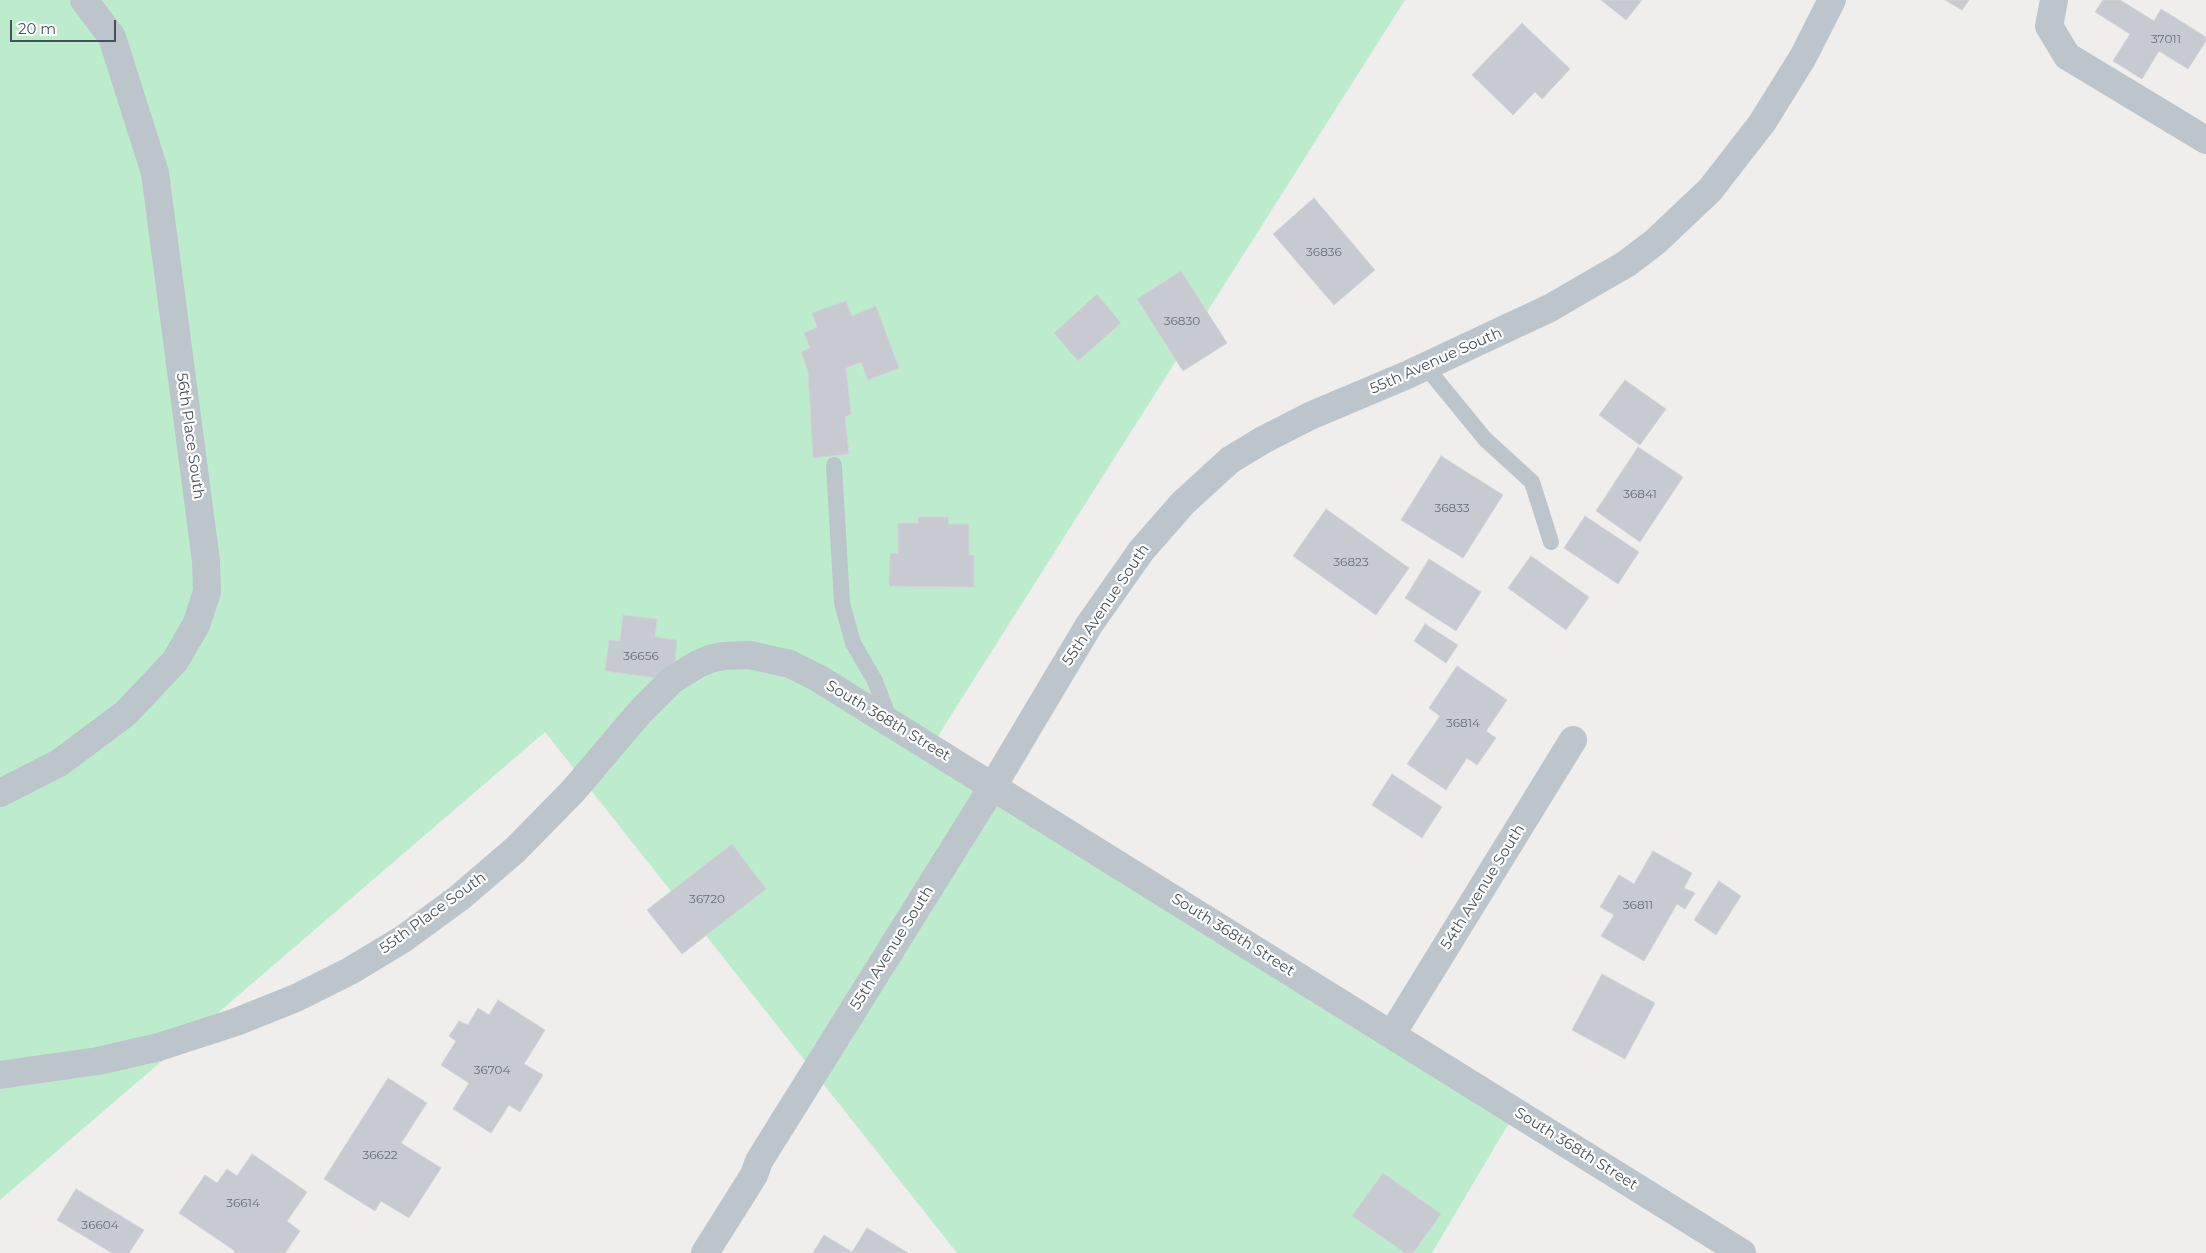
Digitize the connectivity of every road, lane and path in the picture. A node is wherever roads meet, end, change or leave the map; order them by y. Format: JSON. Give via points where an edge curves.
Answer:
{"nodes":[{"id":1,"x":84,"y":0,"type":"edge"},
{"id":2,"x":1832,"y":0,"type":"edge"},
{"id":3,"x":2054,"y":0,"type":"edge"},
{"id":4,"x":2206,"y":140,"type":"edge"},
{"id":5,"x":1426,"y":367,"type":"junction"},
{"id":6,"x":834,"y":465,"type":"dead end"},
{"id":7,"x":1552,"y":542,"type":"dead end"},
{"id":8,"x":710,"y":659,"type":"joint"},
{"id":9,"x":891,"y":723,"type":"junction"},
{"id":10,"x":1573,"y":740,"type":"dead end"},
{"id":11,"x":993,"y":786,"type":"junction"},
{"id":12,"x":0,"y":793,"type":"edge"},
{"id":13,"x":1392,"y":1034,"type":"junction"},
{"id":14,"x":0,"y":1075,"type":"edge"},
{"id":15,"x":705,"y":1253,"type":"edge"},
{"id":16,"x":1742,"y":1253,"type":"edge"}],
"edges":[{"from":1,"to":12,"type":"street","name":"56th Place South","via":[[112,38],[154,173],[206,561],[207,592],[196,626],[175,661],[126,713],[59,762]]},
{"from":2,"to":5,"type":"street","name":"55th Avenue South","via":[[1803,57],[1762,123],[1710,190],[1684,216],[1626,264],[1567,299]]},
{"from":3,"to":4,"type":"street","via":[[2049,26],[2067,56]]},
{"from":5,"to":7,"type":"lane","via":[[1485,439],[1532,482]]},
{"from":5,"to":11,"type":"street","name":"55th Avenue South","via":[[1310,416],[1263,440],[1230,460],[1196,490],[1142,551],[1105,601]]},
{"from":6,"to":9,"type":"lane","via":[[842,604],[853,643],[875,681]]},
{"from":8,"to":9,"type":"street","name":"South 368th Street","via":[[750,655],[790,664]]},
{"from":8,"to":14,"type":"street","name":"55th Place South","via":[[685,671],[661,690],[573,791],[508,856],[459,898],[403,939],[350,971],[296,998],[236,1022],[159,1047],[98,1061]]},
{"from":9,"to":11,"type":"street","name":"South 368th Street"},
{"from":10,"to":13,"type":"street","name":"54th Avenue South"},
{"from":11,"to":13,"type":"street","name":"South 368th Street"},
{"from":11,"to":15,"type":"street","name":"55th Avenue South"},
{"from":13,"to":16,"type":"street","name":"South 368th Street"}]}
